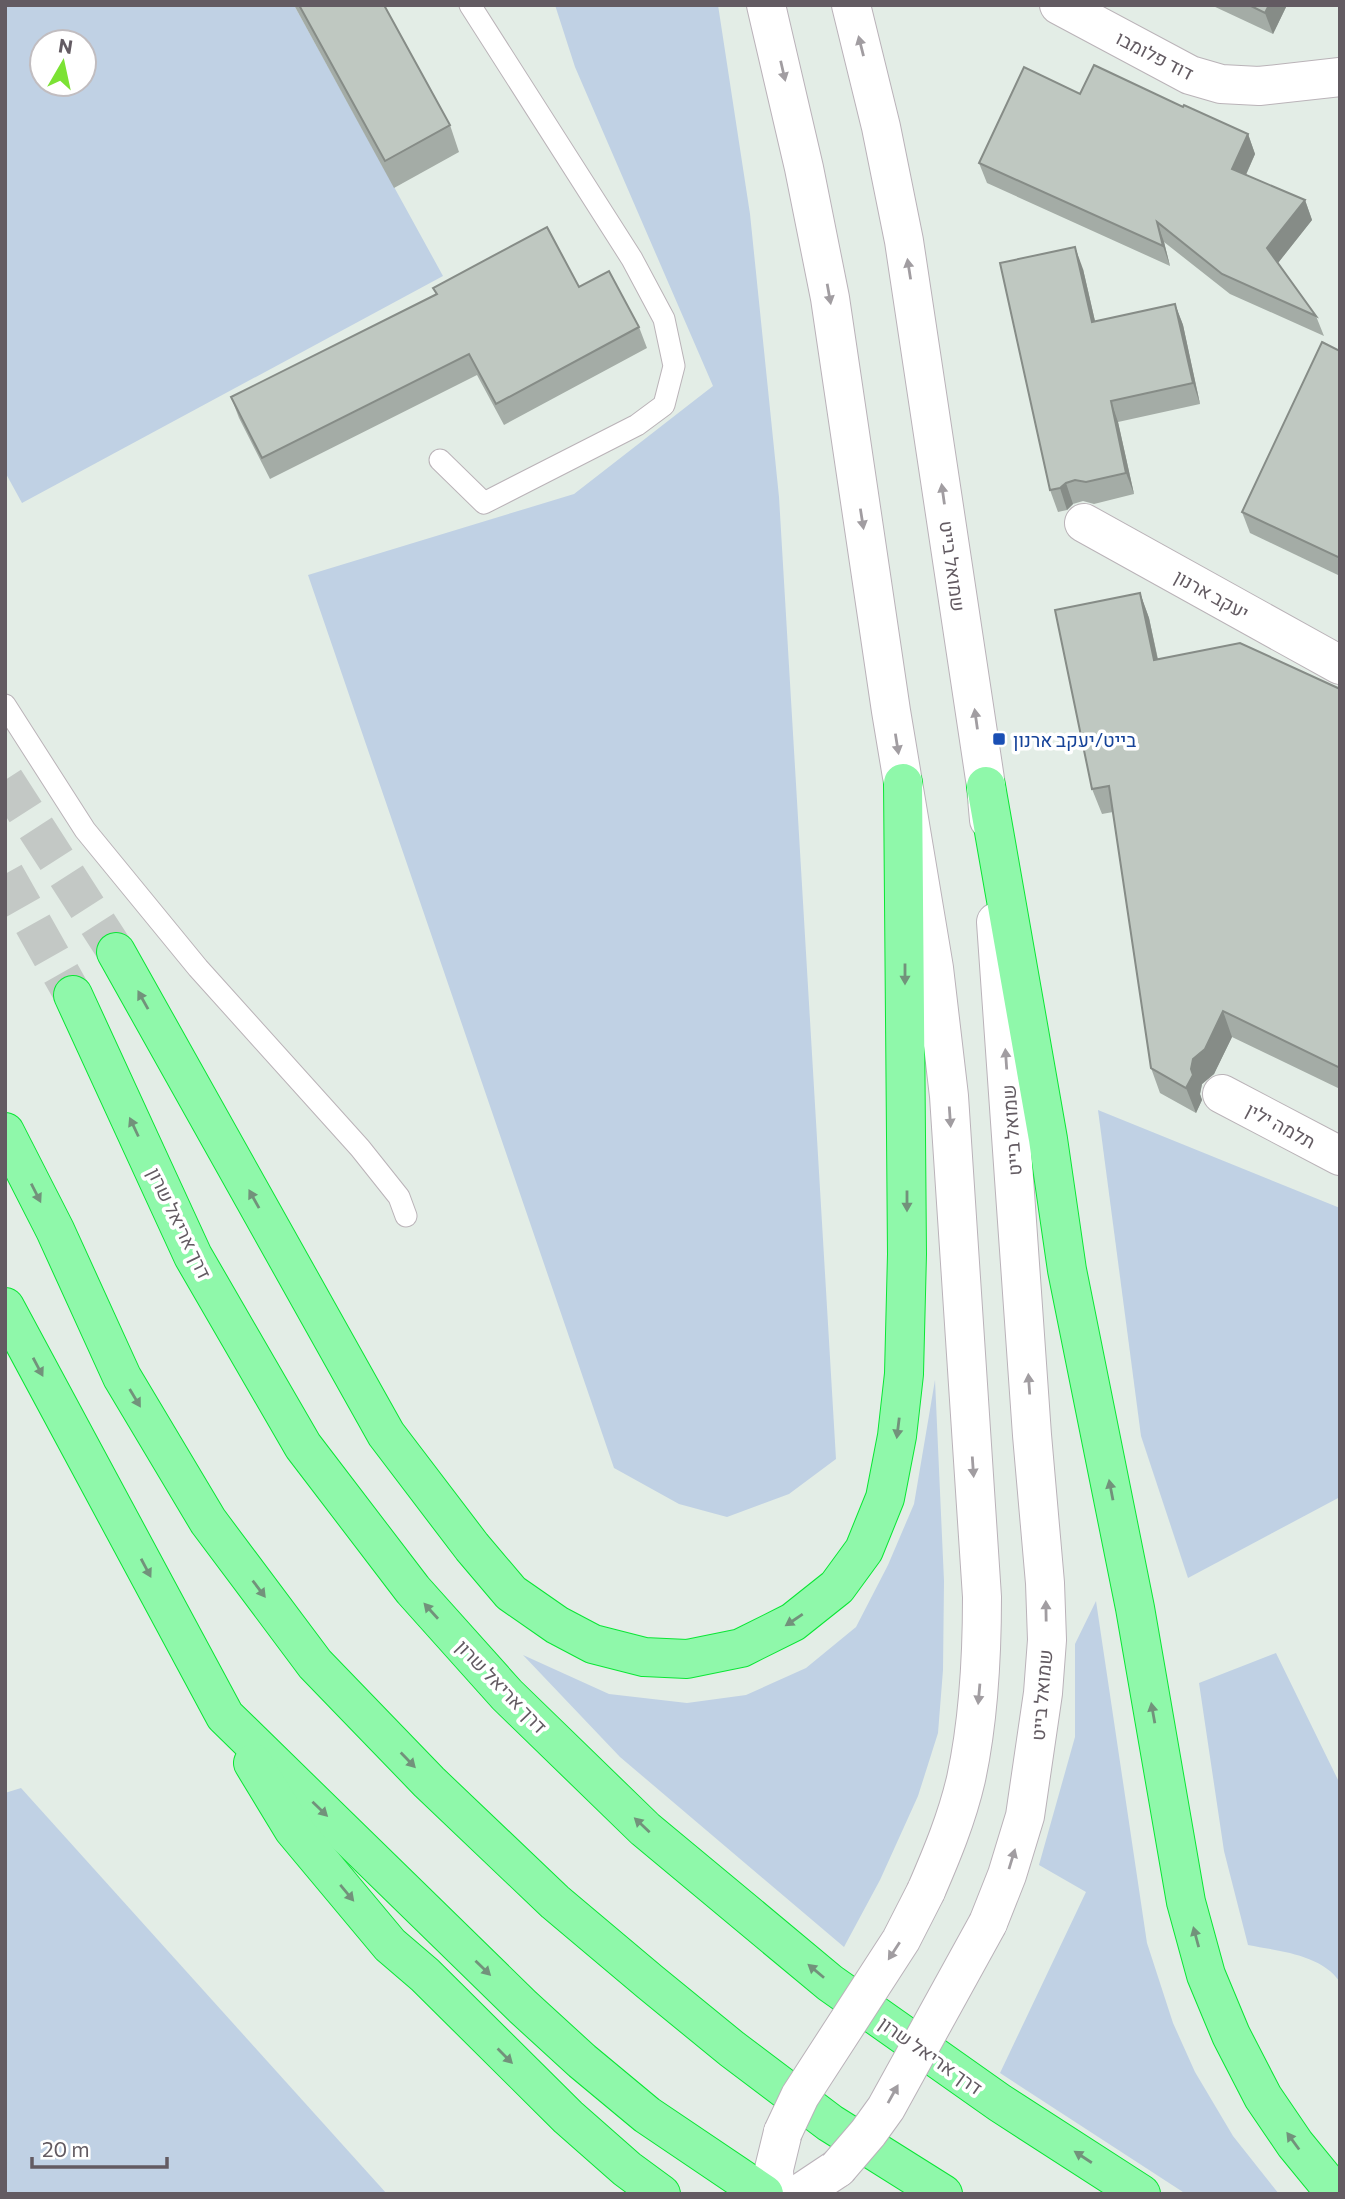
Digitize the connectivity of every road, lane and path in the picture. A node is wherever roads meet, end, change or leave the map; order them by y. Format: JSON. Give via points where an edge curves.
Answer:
{"nodes":[{"id":1,"x":766,"y":5,"type":"edge"},
{"id":2,"x":851,"y":5,"type":"edge"},
{"id":3,"x":1059,"y":5,"type":"edge"},
{"id":4,"x":476,"y":9,"type":"edge"},
{"id":5,"x":1340,"y":77,"type":"edge"},
{"id":6,"x":440,"y":460,"type":"dead end"},
{"id":7,"x":1084,"y":523,"type":"dead end"},
{"id":8,"x":1340,"y":665,"type":"edge"},
{"id":9,"x":5,"y":705,"type":"edge"},
{"id":10,"x":903,"y":783,"type":"junction"},
{"id":11,"x":986,"y":786,"type":"junction"},
{"id":12,"x":117,"y":952,"type":"tunnel mouth"},
{"id":13,"x":73,"y":995,"type":"tunnel mouth"},
{"id":14,"x":1222,"y":1094,"type":"dead end"},
{"id":15,"x":5,"y":1132,"type":"edge"},
{"id":16,"x":1340,"y":1156,"type":"edge"},
{"id":17,"x":406,"y":1216,"type":"dead end"},
{"id":18,"x":5,"y":1307,"type":"edge"},
{"id":19,"x":225,"y":1716,"type":"junction"},
{"id":20,"x":661,"y":2194,"type":"edge"},
{"id":21,"x":764,"y":2194,"type":"edge"},
{"id":22,"x":775,"y":2194,"type":"edge"},
{"id":23,"x":799,"y":2194,"type":"edge"},
{"id":24,"x":943,"y":2194,"type":"edge"},
{"id":25,"x":1141,"y":2194,"type":"edge"},
{"id":26,"x":1336,"y":2194,"type":"edge"}],
"edges":[{"from":1,"to":10,"type":"street","one_way":true,"via":[[830,298]]},
{"from":11,"to":2,"type":"street","name":"שמואל בייט","one_way":true,"via":[[904,241]]},
{"from":3,"to":5,"type":"street","name":"דוד פלומבו","via":[[1190,75],[1221,84],[1259,86]]},
{"from":4,"to":6,"type":"lane","via":[[632,258],[664,319],[674,366],[664,405],[637,425],[484,503]]},
{"from":7,"to":8,"type":"street","name":"יעקב ארנון"},
{"from":9,"to":17,"type":"lane","via":[[85,830],[198,968],[360,1148],[399,1197]]},
{"from":10,"to":12,"type":"highway","one_way":true,"via":[[907,1254],[904,1374],[895,1448],[885,1498],[864,1550],[837,1587],[793,1622],[741,1648],[687,1659],[644,1657],[593,1644],[511,1593],[386,1434]]},
{"from":10,"to":22,"type":"street","one_way":true,"bridge":true,"via":[[949,1096],[982,1597],[982,1657],[965,1780],[946,1844],[901,1940],[800,2096],[783,2132],[774,2168]]},
{"from":23,"to":11,"type":"street","name":"שמואל בייט","one_way":true,"bridge":true,"via":[[838,2168],[886,2108],[988,1923],[1025,1816],[1043,1693],[1045,1583]]},
{"from":26,"to":11,"type":"highway","one_way":true,"via":[[1263,2096],[1231,2035],[1206,1975],[1186,1902],[1135,1608],[1067,1270]]},
{"from":25,"to":13,"type":"highway","name":"דרך אריאל שרון","one_way":true,"via":[[1000,2103],[830,1983],[646,1829],[498,1686],[413,1590],[303,1446],[193,1256]]},
{"from":14,"to":16,"type":"street","name":"תלמה ילין"},
{"from":15,"to":24,"type":"highway","one_way":true,"via":[[122,1377],[208,1521],[315,1664],[429,1782],[555,1902],[732,2049],[830,2123]]},
{"from":18,"to":19,"type":"highway","one_way":true},
{"from":19,"to":20,"type":"highway","one_way":true,"via":[[293,1829],[390,1945],[568,2117]]},
{"from":19,"to":21,"type":"highway","one_way":true,"via":[[582,2061],[648,2115]]}]}
